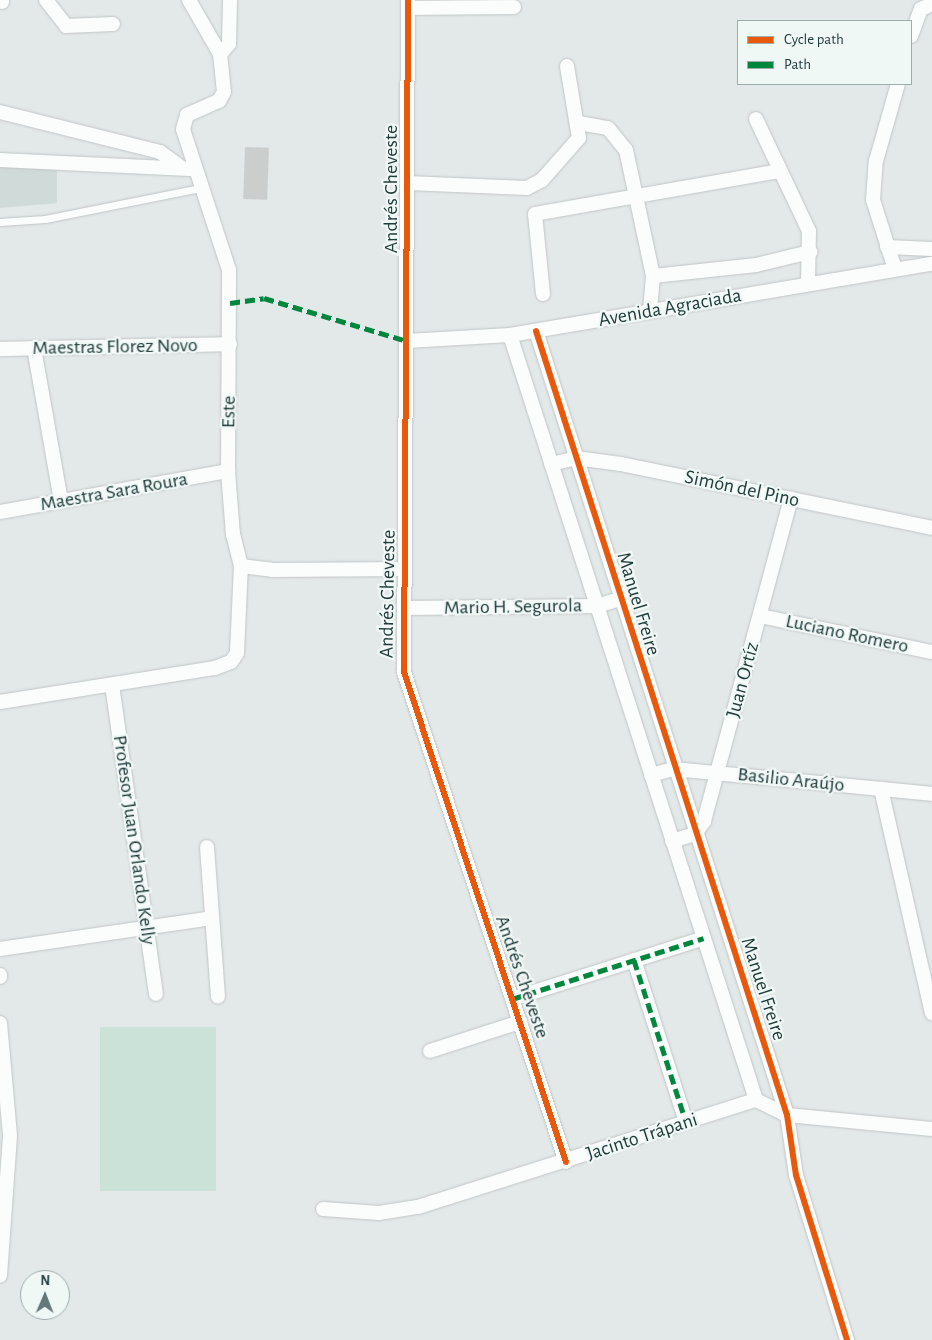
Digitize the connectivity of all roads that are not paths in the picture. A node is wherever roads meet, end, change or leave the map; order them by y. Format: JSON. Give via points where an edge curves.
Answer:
{"nodes":[{"id":1,"x":46,"y":0,"type":"edge"},
{"id":2,"x":189,"y":0,"type":"edge"},
{"id":3,"x":230,"y":0,"type":"edge"},
{"id":4,"x":408,"y":4,"type":"edge"},
{"id":5,"x":932,"y":4,"type":"edge"},
{"id":6,"x":514,"y":7,"type":"dead end"},
{"id":7,"x":113,"y":24,"type":"dead end"},
{"id":8,"x":912,"y":33,"type":"edge"},
{"id":9,"x":220,"y":54,"type":"junction"},
{"id":10,"x":567,"y":66,"type":"dead end"},
{"id":11,"x":898,"y":85,"type":"edge"},
{"id":12,"x":0,"y":112,"type":"edge"},
{"id":13,"x":756,"y":120,"type":"dead end"},
{"id":14,"x":579,"y":123,"type":"junction"},
{"id":15,"x":0,"y":160,"type":"edge"},
{"id":16,"x":188,"y":169,"type":"junction"},
{"id":17,"x":780,"y":171,"type":"junction"},
{"id":18,"x":407,"y":183,"type":"junction"},
{"id":19,"x":200,"y":188,"type":"junction"},
{"id":20,"x":635,"y":197,"type":"junction"},
{"id":21,"x":0,"y":222,"type":"edge"},
{"id":22,"x":887,"y":246,"type":"junction"},
{"id":23,"x":932,"y":249,"type":"edge"},
{"id":24,"x":810,"y":252,"type":"junction"},
{"id":25,"x":932,"y":264,"type":"edge"},
{"id":26,"x":895,"y":269,"type":"junction"},
{"id":27,"x":653,"y":276,"type":"junction"},
{"id":28,"x":808,"y":283,"type":"junction"},
{"id":29,"x":543,"y":294,"type":"dead end"},
{"id":30,"x":650,"y":312,"type":"junction"},
{"id":31,"x":536,"y":331,"type":"junction"},
{"id":32,"x":510,"y":335,"type":"junction"},
{"id":33,"x":407,"y":341,"type":"junction"},
{"id":34,"x":230,"y":344,"type":"junction"},
{"id":35,"x":34,"y":348,"type":"junction"},
{"id":36,"x":0,"y":349,"type":"edge"},
{"id":37,"x":576,"y":458,"type":"junction"},
{"id":38,"x":551,"y":464,"type":"junction"},
{"id":39,"x":228,"y":471,"type":"junction"},
{"id":40,"x":791,"y":499,"type":"junction"},
{"id":41,"x":62,"y":501,"type":"junction"},
{"id":42,"x":0,"y":512,"type":"edge"},
{"id":43,"x":932,"y":528,"type":"edge"},
{"id":44,"x":241,"y":566,"type":"junction"},
{"id":45,"x":405,"y":569,"type":"junction"},
{"id":46,"x":620,"y":599,"type":"junction"},
{"id":47,"x":597,"y":606,"type":"junction"},
{"id":48,"x":405,"y":608,"type":"junction"},
{"id":49,"x":761,"y":616,"type":"junction"},
{"id":50,"x":932,"y":652,"type":"edge"},
{"id":51,"x":112,"y":685,"type":"junction"},
{"id":52,"x":0,"y":702,"type":"edge"},
{"id":53,"x":673,"y":769,"type":"junction"},
{"id":54,"x":718,"y":772,"type":"junction"},
{"id":55,"x":651,"y":775,"type":"junction"},
{"id":56,"x":881,"y":789,"type":"junction"},
{"id":57,"x":932,"y":794,"type":"edge"},
{"id":58,"x":694,"y":834,"type":"junction"},
{"id":59,"x":672,"y":841,"type":"junction"},
{"id":60,"x":207,"y":847,"type":"dead end"},
{"id":61,"x":212,"y":918,"type":"junction"},
{"id":62,"x":147,"y":928,"type":"junction"},
{"id":63,"x":704,"y":938,"type":"junction"},
{"id":64,"x":0,"y":949,"type":"edge"},
{"id":65,"x":634,"y":960,"type":"junction"},
{"id":66,"x":156,"y":994,"type":"dead end"},
{"id":67,"x":218,"y":997,"type":"dead end"},
{"id":68,"x":512,"y":999,"type":"junction"},
{"id":69,"x":932,"y":1013,"type":"edge"},
{"id":70,"x":520,"y":1022,"type":"junction"},
{"id":71,"x":0,"y":1023,"type":"edge"},
{"id":72,"x":430,"y":1051,"type":"dead end"},
{"id":73,"x":756,"y":1100,"type":"junction"},
{"id":74,"x":787,"y":1115,"type":"junction"},
{"id":75,"x":686,"y":1122,"type":"junction"},
{"id":76,"x":932,"y":1129,"type":"edge"},
{"id":77,"x":566,"y":1162,"type":"junction"},
{"id":78,"x":323,"y":1209,"type":"dead end"},
{"id":79,"x":0,"y":1276,"type":"edge"},
{"id":80,"x":847,"y":1340,"type":"edge"}],
"edges":[{"from":1,"to":7,"type":"street","via":[[66,26]]},
{"from":2,"to":9,"type":"street"},
{"from":3,"to":9,"type":"street","via":[[229,44]]},
{"from":4,"to":6,"type":"street"},
{"from":4,"to":18,"type":"street","name":"Andrés Cheveste"},
{"from":5,"to":8,"type":"street","via":[[921,9]]},
{"from":9,"to":16,"type":"street","name":"Este","via":[[224,92],[219,101],[183,120]]},
{"from":10,"to":14,"type":"street"},
{"from":11,"to":22,"type":"street","via":[[873,187],[876,215]]},
{"from":12,"to":16,"type":"street","via":[[160,152]]},
{"from":13,"to":17,"type":"street"},
{"from":14,"to":18,"type":"street","via":[[575,146],[542,180],[526,188]]},
{"from":14,"to":20,"type":"street","via":[[596,123],[619,137]]},
{"from":15,"to":16,"type":"street"},
{"from":16,"to":19,"type":"street","name":"Este"},
{"from":17,"to":20,"type":"street"},
{"from":17,"to":24,"type":"street","via":[[804,217]]},
{"from":18,"to":33,"type":"street","name":"Andrés Cheveste"},
{"from":19,"to":21,"type":"lane","via":[[45,219]]},
{"from":19,"to":34,"type":"street","name":"Este","via":[[211,209],[229,270]]},
{"from":20,"to":27,"type":"street"},
{"from":20,"to":29,"type":"street","via":[[535,214]]},
{"from":22,"to":23,"type":"street"},
{"from":22,"to":26,"type":"street"},
{"from":24,"to":27,"type":"street","via":[[756,265]]},
{"from":24,"to":28,"type":"street"},
{"from":25,"to":26,"type":"street","name":"Avenida Agraciada"},
{"from":26,"to":28,"type":"street","name":"Avenida Agraciada"},
{"from":27,"to":30,"type":"street"},
{"from":28,"to":30,"type":"street","name":"Avenida Agraciada"},
{"from":30,"to":31,"type":"street","name":"Avenida Agraciada"},
{"from":31,"to":32,"type":"street","name":"Avenida Agraciada"},
{"from":31,"to":37,"type":"street","name":"Manuel Freire"},
{"from":32,"to":33,"type":"street","name":"Avenida Agraciada"},
{"from":32,"to":38,"type":"street","name":"Manuel Freire"},
{"from":33,"to":45,"type":"street","name":"Andrés Cheveste"},
{"from":34,"to":35,"type":"street","name":"Maestras Florez Novo"},
{"from":34,"to":39,"type":"street","name":"Este"},
{"from":35,"to":36,"type":"street","name":"Maestras Florez Novo"},
{"from":35,"to":41,"type":"street"},
{"from":37,"to":38,"type":"street","name":"Simón del Pino"},
{"from":37,"to":40,"type":"street","name":"Simón del Pino"},
{"from":37,"to":46,"type":"street","name":"Manuel Freire"},
{"from":38,"to":47,"type":"street","name":"Manuel Freire"},
{"from":39,"to":41,"type":"street","name":"Maestra Sara Roura"},
{"from":39,"to":44,"type":"street","name":"Este","via":[[233,536]]},
{"from":40,"to":43,"type":"street","name":"Simón del Pino"},
{"from":40,"to":49,"type":"street","name":"Juan Ortíz"},
{"from":41,"to":42,"type":"street","name":"Maestra Sara Roura"},
{"from":44,"to":45,"type":"street","via":[[272,570]]},
{"from":44,"to":51,"type":"street","name":"Este","via":[[235,658],[215,668]]},
{"from":45,"to":48,"type":"street","name":"Andrés Cheveste"},
{"from":46,"to":47,"type":"street","name":"Mario H. Segurola"},
{"from":46,"to":53,"type":"street","name":"Manuel Freire"},
{"from":47,"to":48,"type":"street","name":"Mario H. Segurola"},
{"from":47,"to":55,"type":"street","name":"Manuel Freire"},
{"from":48,"to":68,"type":"street","name":"Andrés Cheveste","via":[[403,660],[408,688]]},
{"from":49,"to":50,"type":"street","name":"Luciano Romero"},
{"from":49,"to":54,"type":"street","name":"Juan Ortíz"},
{"from":51,"to":52,"type":"street"},
{"from":51,"to":62,"type":"street","name":"Profesor Juan Orlando Kelly"},
{"from":53,"to":54,"type":"street","name":"Basilio Araújo"},
{"from":53,"to":55,"type":"street","name":"Basilio Araújo"},
{"from":53,"to":58,"type":"street","name":"Manuel Freire"},
{"from":54,"to":56,"type":"street","name":"Basilio Araújo"},
{"from":54,"to":58,"type":"street","name":"Juan Ortíz","via":[[704,822]]},
{"from":55,"to":59,"type":"street","name":"Manuel Freire"},
{"from":56,"to":57,"type":"street","name":"Basilio Araújo"},
{"from":56,"to":69,"type":"street"},
{"from":58,"to":59,"type":"street"},
{"from":58,"to":74,"type":"street","name":"Manuel Freire"},
{"from":59,"to":63,"type":"street","name":"Manuel Freire"},
{"from":60,"to":61,"type":"street"},
{"from":61,"to":62,"type":"street"},
{"from":61,"to":67,"type":"street"},
{"from":62,"to":64,"type":"street"},
{"from":62,"to":66,"type":"street","name":"Profesor Juan Orlando Kelly"},
{"from":63,"to":65,"type":"street"},
{"from":63,"to":73,"type":"street","name":"Manuel Freire"},
{"from":65,"to":68,"type":"street"},
{"from":65,"to":75,"type":"street"},
{"from":68,"to":70,"type":"street","name":"Andrés Cheveste"},
{"from":70,"to":72,"type":"street"},
{"from":70,"to":77,"type":"street","name":"Andrés Cheveste"},
{"from":71,"to":79,"type":"street","via":[[10,1136]]},
{"from":73,"to":74,"type":"street"},
{"from":73,"to":75,"type":"street","name":"Jacinto Trápani"},
{"from":74,"to":76,"type":"street"},
{"from":74,"to":80,"type":"street","name":"Manuel Freire","via":[[796,1175]]},
{"from":75,"to":77,"type":"street","name":"Jacinto Trápani"},
{"from":77,"to":78,"type":"street","name":"Jacinto Trápani","via":[[398,1211],[360,1214]]}]}
